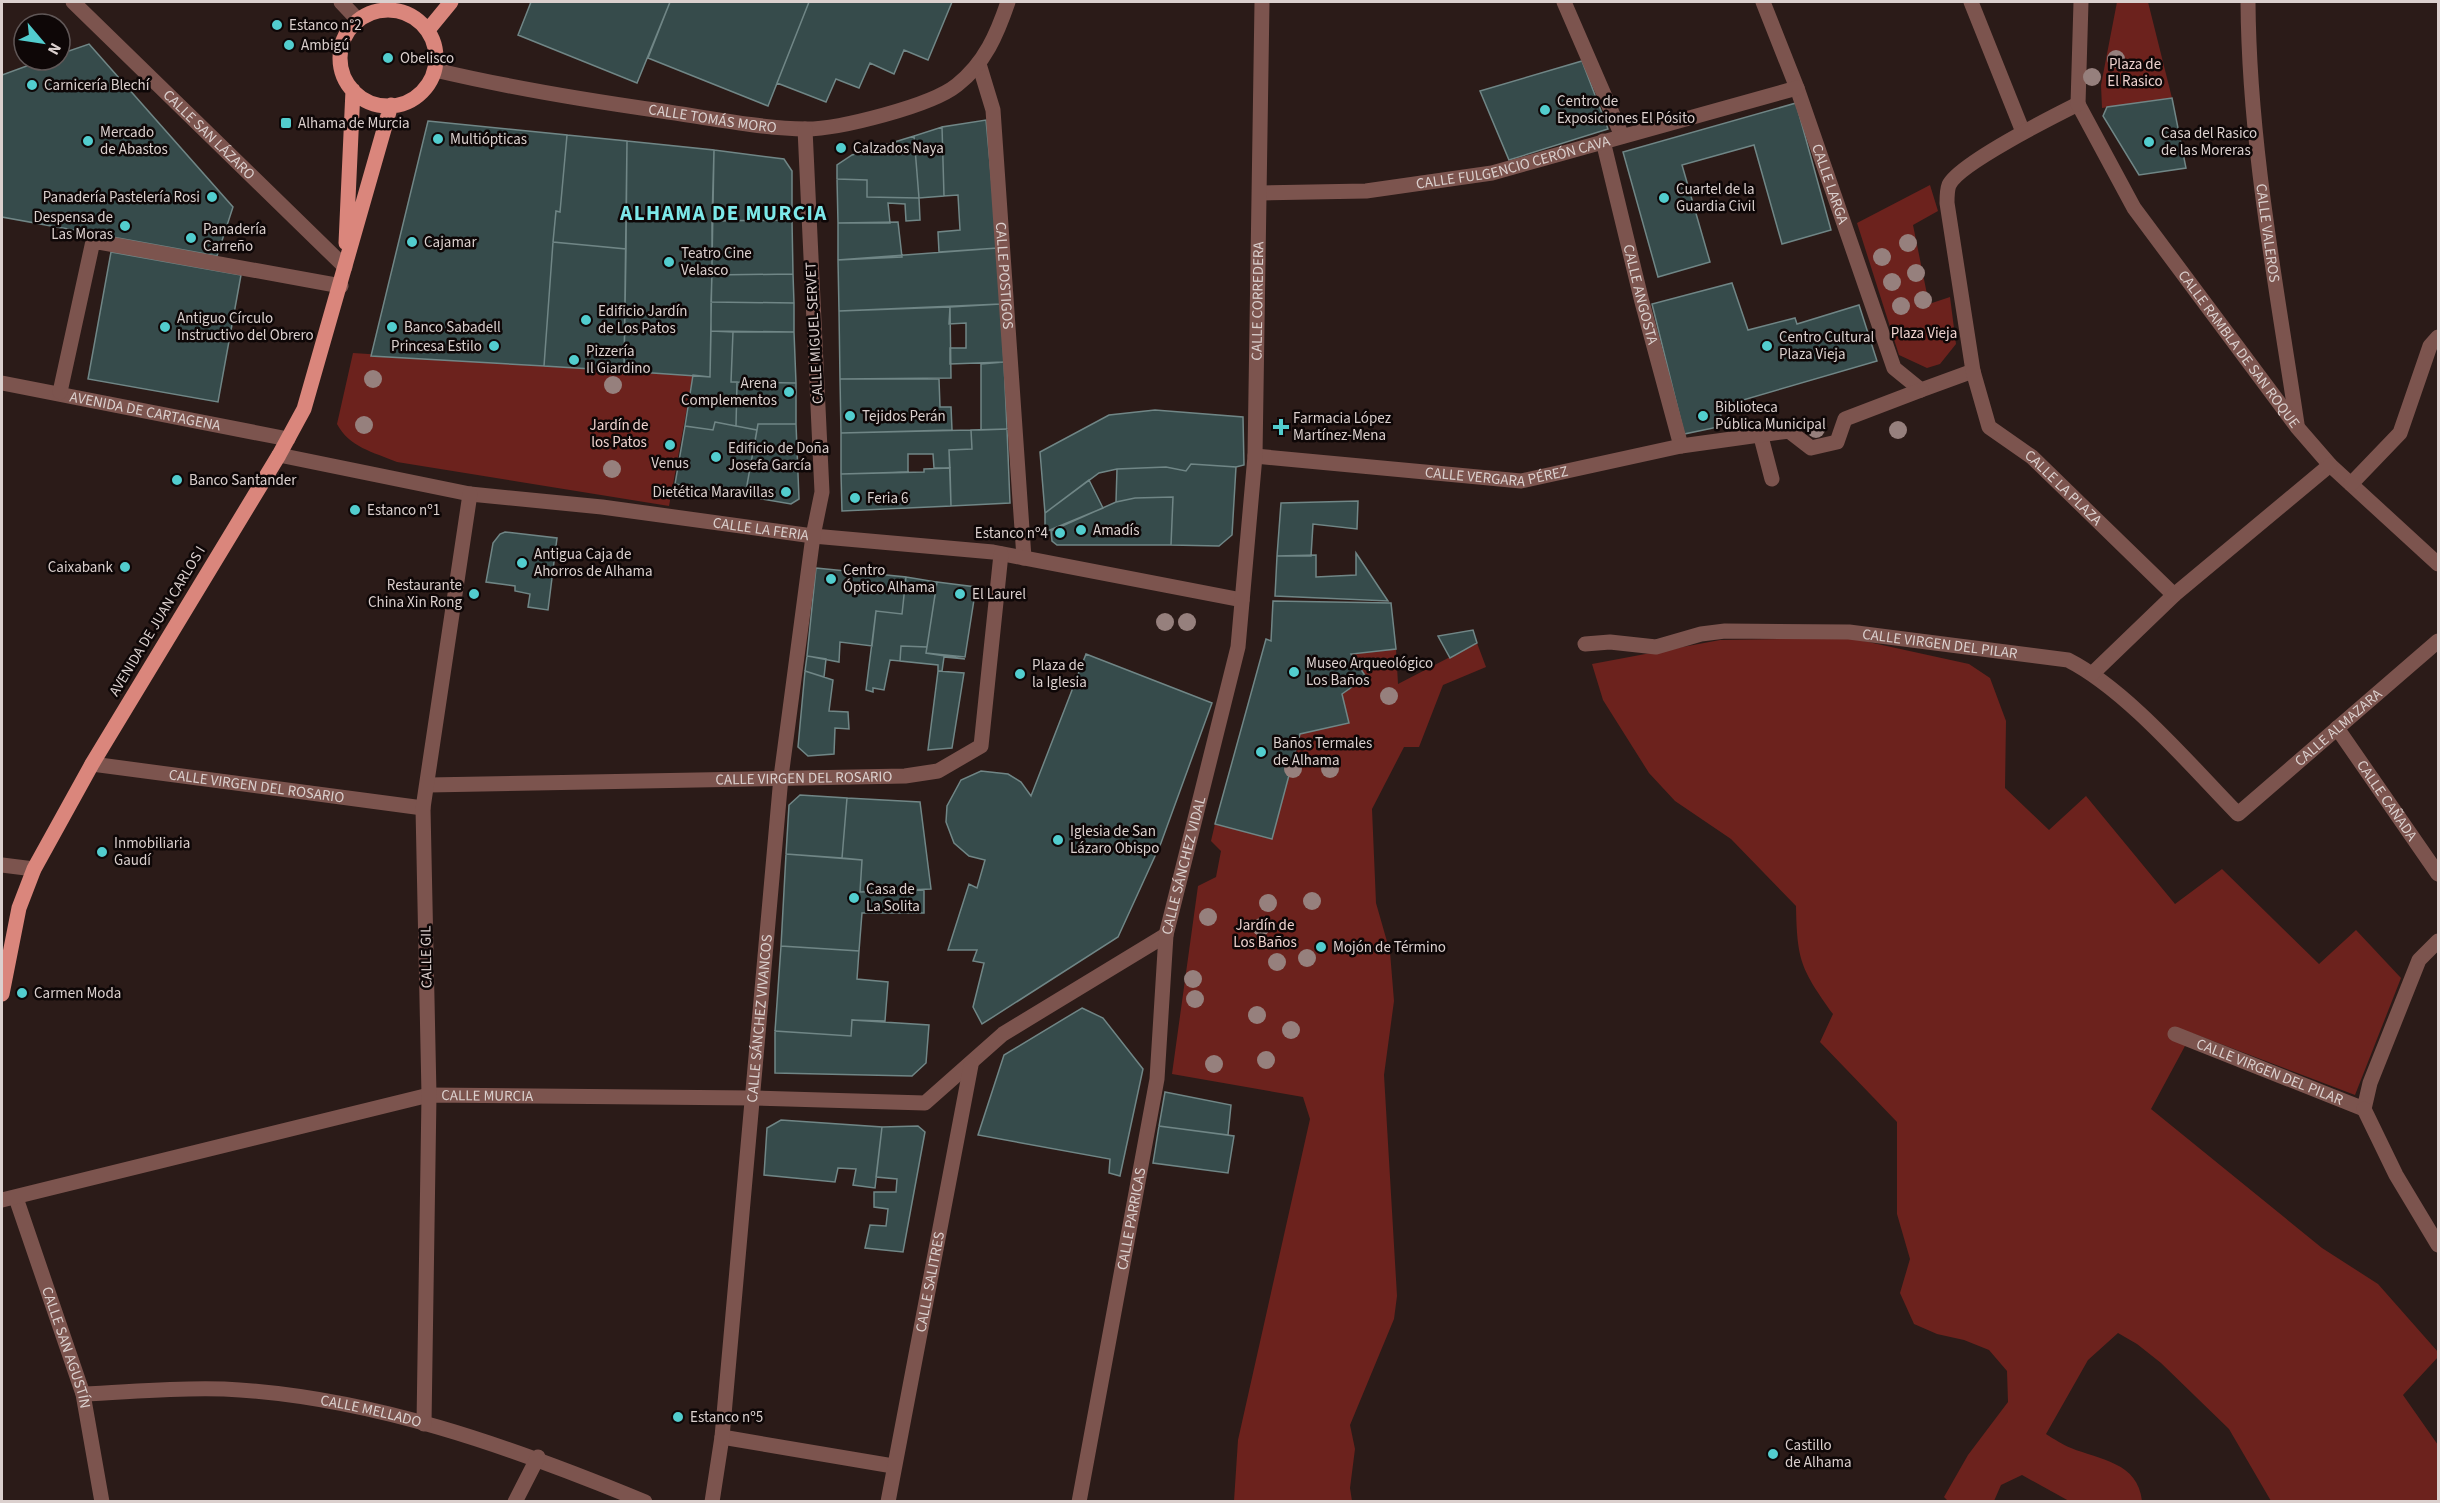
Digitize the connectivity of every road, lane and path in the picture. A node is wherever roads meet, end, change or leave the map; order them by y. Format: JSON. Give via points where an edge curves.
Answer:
{"nodes":[{"id":1,"x":73,"y":2,"type":"edge"},
{"id":2,"x":340,"y":2,"type":"edge"},
{"id":3,"x":451,"y":2,"type":"edge"},
{"id":4,"x":1008,"y":2,"type":"edge"},
{"id":5,"x":1262,"y":2,"type":"edge"},
{"id":6,"x":1564,"y":2,"type":"edge"},
{"id":7,"x":1763,"y":2,"type":"edge"},
{"id":8,"x":1971,"y":2,"type":"edge"},
{"id":9,"x":2081,"y":2,"type":"edge"},
{"id":10,"x":2248,"y":2,"type":"edge"},
{"id":11,"x":358,"y":20,"type":"junction"},
{"id":12,"x":428,"y":30,"type":"junction"},
{"id":13,"x":979,"y":64,"type":"junction"},
{"id":14,"x":435,"y":70,"type":"junction"},
{"id":15,"x":1797,"y":87,"type":"junction"},
{"id":16,"x":353,"y":90,"type":"junction"},
{"id":17,"x":2078,"y":104,"type":"junction"},
{"id":18,"x":391,"y":105,"type":"junction"},
{"id":19,"x":805,"y":129,"type":"junction"},
{"id":20,"x":2024,"y":132,"type":"junction"},
{"id":21,"x":1622,"y":136,"type":"junction"},
{"id":22,"x":1603,"y":141,"type":"junction"},
{"id":23,"x":1260,"y":193,"type":"junction"},
{"id":24,"x":345,"y":267,"type":"junction"},
{"id":25,"x":341,"y":286,"type":"junction"},
{"id":26,"x":2439,"y":338,"type":"edge"},
{"id":27,"x":1973,"y":371,"type":"junction"},
{"id":28,"x":2,"y":382,"type":"edge"},
{"id":29,"x":1921,"y":390,"type":"junction"},
{"id":30,"x":60,"y":392,"type":"junction"},
{"id":31,"x":2297,"y":427,"type":"junction"},
{"id":32,"x":1761,"y":437,"type":"junction"},
{"id":33,"x":288,"y":439,"type":"junction"},
{"id":34,"x":1681,"y":446,"type":"junction"},
{"id":35,"x":279,"y":455,"type":"junction"},
{"id":36,"x":1255,"y":456,"type":"junction"},
{"id":37,"x":2330,"y":465,"type":"junction"},
{"id":38,"x":1772,"y":479,"type":"dead end"},
{"id":39,"x":2351,"y":484,"type":"junction"},
{"id":40,"x":470,"y":494,"type":"junction"},
{"id":41,"x":813,"y":536,"type":"junction"},
{"id":42,"x":1001,"y":554,"type":"junction"},
{"id":43,"x":1024,"y":558,"type":"junction"},
{"id":44,"x":2439,"y":564,"type":"edge"},
{"id":45,"x":2174,"y":596,"type":"junction"},
{"id":46,"x":1242,"y":600,"type":"junction"},
{"id":47,"x":2439,"y":641,"type":"edge"},
{"id":48,"x":1585,"y":644,"type":"dead end"},
{"id":49,"x":2093,"y":673,"type":"junction"},
{"id":50,"x":2337,"y":728,"type":"junction"},
{"id":51,"x":92,"y":764,"type":"junction"},
{"id":52,"x":781,"y":777,"type":"junction"},
{"id":53,"x":428,"y":785,"type":"junction"},
{"id":54,"x":423,"y":808,"type":"junction"},
{"id":55,"x":2238,"y":814,"type":"joint"},
{"id":56,"x":2433,"y":855,"type":"edge"},
{"id":57,"x":2,"y":865,"type":"edge"},
{"id":58,"x":34,"y":869,"type":"junction"},
{"id":59,"x":2439,"y":874,"type":"edge"},
{"id":60,"x":1166,"y":935,"type":"junction"},
{"id":61,"x":2439,"y":941,"type":"edge"},
{"id":62,"x":2,"y":994,"type":"edge"},
{"id":63,"x":2175,"y":1034,"type":"dead end"},
{"id":64,"x":971,"y":1065,"type":"junction"},
{"id":65,"x":429,"y":1095,"type":"junction"},
{"id":66,"x":753,"y":1098,"type":"junction"},
{"id":67,"x":2364,"y":1109,"type":"junction"},
{"id":68,"x":9,"y":1199,"type":"edge"},
{"id":69,"x":2439,"y":1245,"type":"edge"},
{"id":70,"x":83,"y":1394,"type":"junction"},
{"id":71,"x":424,"y":1424,"type":"junction"},
{"id":72,"x":722,"y":1437,"type":"junction"},
{"id":73,"x":538,"y":1457,"type":"junction"},
{"id":74,"x":893,"y":1466,"type":"junction"},
{"id":75,"x":102,"y":1502,"type":"edge"},
{"id":76,"x":515,"y":1502,"type":"edge"},
{"id":77,"x":645,"y":1502,"type":"edge"},
{"id":78,"x":712,"y":1502,"type":"edge"},
{"id":79,"x":888,"y":1502,"type":"edge"},
{"id":80,"x":1079,"y":1502,"type":"edge"}],
"edges":[{"from":1,"to":24,"type":"street","name":"CALLE SAN LÁZARO"},
{"from":2,"to":11,"type":"street"},
{"from":3,"to":12,"type":"main road"},
{"from":4,"to":13,"type":"street"},
{"from":5,"to":23,"type":"street","name":"CALLE CORREDERA"},
{"from":6,"to":21,"type":"street"},
{"from":7,"to":15,"type":"street","name":"CALLE LARGA"},
{"from":8,"to":20,"type":"street"},
{"from":9,"to":17,"type":"street"},
{"from":10,"to":31,"type":"street","name":"CALLE VALEROS","via":[[2248,68]]},
{"from":11,"to":12,"type":"main road","via":[[372,12],[395,11],[417,19]]},
{"from":11,"to":16,"type":"main road","via":[[347,32],[340,62],[344,78]]},
{"from":12,"to":14,"type":"main road","via":[[435,49]]},
{"from":13,"to":19,"type":"street","name":"CALLE TOMÁS MORO","via":[[956,87],[926,100],[831,128]]},
{"from":13,"to":43,"type":"street","name":"CALLE POSTIGOS","via":[[993,110]]},
{"from":14,"to":18,"type":"main road","via":[[418,94]]},
{"from":14,"to":19,"type":"street","name":"CALLE TOMÁS MORO","via":[[515,89]]},
{"from":15,"to":21,"type":"street","name":"CALLE FULGENCIO CERÓN CAVA"},
{"from":15,"to":29,"type":"street","name":"CALLE LARGA","via":[[1894,368]]},
{"from":16,"to":18,"type":"main road","via":[[377,105]]},
{"from":16,"to":24,"type":"main road","name":"AVENIDA DE JUAN CARLOS I"},
{"from":17,"to":20,"type":"street"},
{"from":17,"to":31,"type":"street","name":"CALLE RAMBLA DE SAN ROQUE","via":[[2134,208]]},
{"from":18,"to":24,"type":"main road","name":"AVENIDA DE JUAN CARLOS I"},
{"from":19,"to":41,"type":"street","name":"CALLE MIGUEL SERVET","via":[[822,492]]},
{"from":20,"to":27,"type":"street","via":[[1957,174],[1948,186],[1947,203]]},
{"from":21,"to":22,"type":"street","name":"CALLE FULGENCIO CERÓN CAVA"},
{"from":22,"to":23,"type":"street","name":"CALLE FULGENCIO CERÓN CAVA","via":[[1492,173],[1366,191]]},
{"from":22,"to":34,"type":"street","name":"CALLE ANGOSTA"},
{"from":23,"to":36,"type":"street","name":"CALLE CORREDERA"},
{"from":24,"to":25,"type":"main road","name":"AVENIDA DE JUAN CARLOS I"},
{"from":25,"to":30,"type":"street","via":[[93,241]]},
{"from":25,"to":33,"type":"main road","name":"AVENIDA DE JUAN CARLOS I","via":[[304,409]]},
{"from":26,"to":39,"type":"street","via":[[2430,346],[2400,433]]},
{"from":27,"to":29,"type":"street"},
{"from":27,"to":45,"type":"street","name":"CALLE LA PLAZA","via":[[1989,428],[2032,457]]},
{"from":28,"to":30,"type":"street","name":"AVENIDA DE CARTAGENA"},
{"from":29,"to":32,"type":"street","via":[[1845,418],[1837,442],[1811,448],[1789,431]]},
{"from":30,"to":33,"type":"street","name":"AVENIDA DE CARTAGENA"},
{"from":31,"to":37,"type":"street","name":"CALLE RAMBLA DE SAN ROQUE"},
{"from":32,"to":34,"type":"street","name":"CALLE VERGARA PÉREZ"},
{"from":32,"to":38,"type":"street"},
{"from":33,"to":35,"type":"main road","name":"AVENIDA DE JUAN CARLOS I"},
{"from":34,"to":36,"type":"street","name":"CALLE VERGARA PÉREZ","via":[[1521,481]]},
{"from":35,"to":40,"type":"street","name":"CALLE LA FERIA"},
{"from":35,"to":51,"type":"main road","name":"AVENIDA DE JUAN CARLOS I"},
{"from":36,"to":46,"type":"street","name":"CALLE CORREDERA"},
{"from":37,"to":39,"type":"street","name":"CALLE RAMBLA DE SAN ROQUE"},
{"from":37,"to":45,"type":"street"},
{"from":39,"to":44,"type":"street","name":"CALLE RAMBLA DE SAN ROQUE"},
{"from":40,"to":41,"type":"street","name":"CALLE LA FERIA"},
{"from":40,"to":53,"type":"street","name":"CALLE GIL"},
{"from":41,"to":42,"type":"street","name":"CALLE LA FERIA"},
{"from":41,"to":52,"type":"street","name":"CALLE SÁNCHEZ VIVANCOS"},
{"from":42,"to":43,"type":"street","name":"CALLE LA FERIA"},
{"from":42,"to":52,"type":"street","name":"CALLE VIRGEN DEL ROSARIO","via":[[981,746],[938,771],[905,776]]},
{"from":43,"to":46,"type":"street","name":"CALLE LA FERIA"},
{"from":45,"to":49,"type":"street"},
{"from":46,"to":60,"type":"street","name":"CALLE SÁNCHEZ VIDAL","via":[[1238,647]]},
{"from":47,"to":50,"type":"street","name":"CALLE ALMAZARA"},
{"from":48,"to":49,"type":"street","name":"CALLE VIRGEN DEL PILAR","via":[[1656,646],[1725,631],[1849,632],[2068,660]]},
{"from":49,"to":55,"type":"street","name":"CALLE VIRGEN DEL PILAR"},
{"from":50,"to":55,"type":"street","name":"CALLE ALMAZARA"},
{"from":50,"to":56,"type":"street","name":"CALLE CAÑADA"},
{"from":51,"to":54,"type":"street","name":"CALLE VIRGEN DEL ROSARIO"},
{"from":51,"to":58,"type":"main road","name":"AVENIDA DE JUAN CARLOS I"},
{"from":52,"to":53,"type":"street","name":"CALLE VIRGEN DEL ROSARIO"},
{"from":52,"to":66,"type":"street","name":"CALLE SÁNCHEZ VIVANCOS"},
{"from":53,"to":54,"type":"street","name":"CALLE GIL"},
{"from":54,"to":65,"type":"street","name":"CALLE GIL"},
{"from":56,"to":59,"type":"street","name":"CALLE CAÑADA"},
{"from":57,"to":58,"type":"street"},
{"from":58,"to":62,"type":"main road","name":"AVENIDA DE JUAN CARLOS I","via":[[19,908]]},
{"from":60,"to":64,"type":"street","name":"CALLE SÁNCHEZ VIDAL","via":[[1003,1034]]},
{"from":60,"to":80,"type":"street","name":"CALLE PARRICAS","via":[[1157,1079]]},
{"from":61,"to":67,"type":"street","name":"CALLE VIRGEN DEL PILAR","via":[[2419,960],[2370,1083]]},
{"from":63,"to":67,"type":"street","name":"CALLE VIRGEN DEL PILAR"},
{"from":64,"to":66,"type":"street","name":"CALLE MURCIA","via":[[925,1103]]},
{"from":64,"to":74,"type":"street","name":"CALLE SALITRES"},
{"from":65,"to":66,"type":"street","name":"CALLE MURCIA"},
{"from":65,"to":68,"type":"street","name":"CALLE MURCIA"},
{"from":65,"to":71,"type":"street","name":"CALLE GIL"},
{"from":66,"to":72,"type":"street","name":"CALLE SÁNCHEZ VIVANCOS"},
{"from":67,"to":69,"type":"street","via":[[2396,1175]]},
{"from":68,"to":70,"type":"street","name":"CALLE SAN AGUSTÍN"},
{"from":70,"to":71,"type":"street","name":"CALLE MELLADO","via":[[223,1389],[313,1398]]},
{"from":70,"to":75,"type":"street","name":"CALLE SAN AGUSTÍN"},
{"from":71,"to":73,"type":"street","name":"CALLE MELLADO"},
{"from":72,"to":74,"type":"street"},
{"from":72,"to":78,"type":"street","name":"CALLE SÁNCHEZ VIVANCOS"},
{"from":73,"to":76,"type":"street"},
{"from":73,"to":77,"type":"street","name":"CALLE MELLADO"},
{"from":74,"to":79,"type":"street","name":"CALLE SALITRES"}]}
